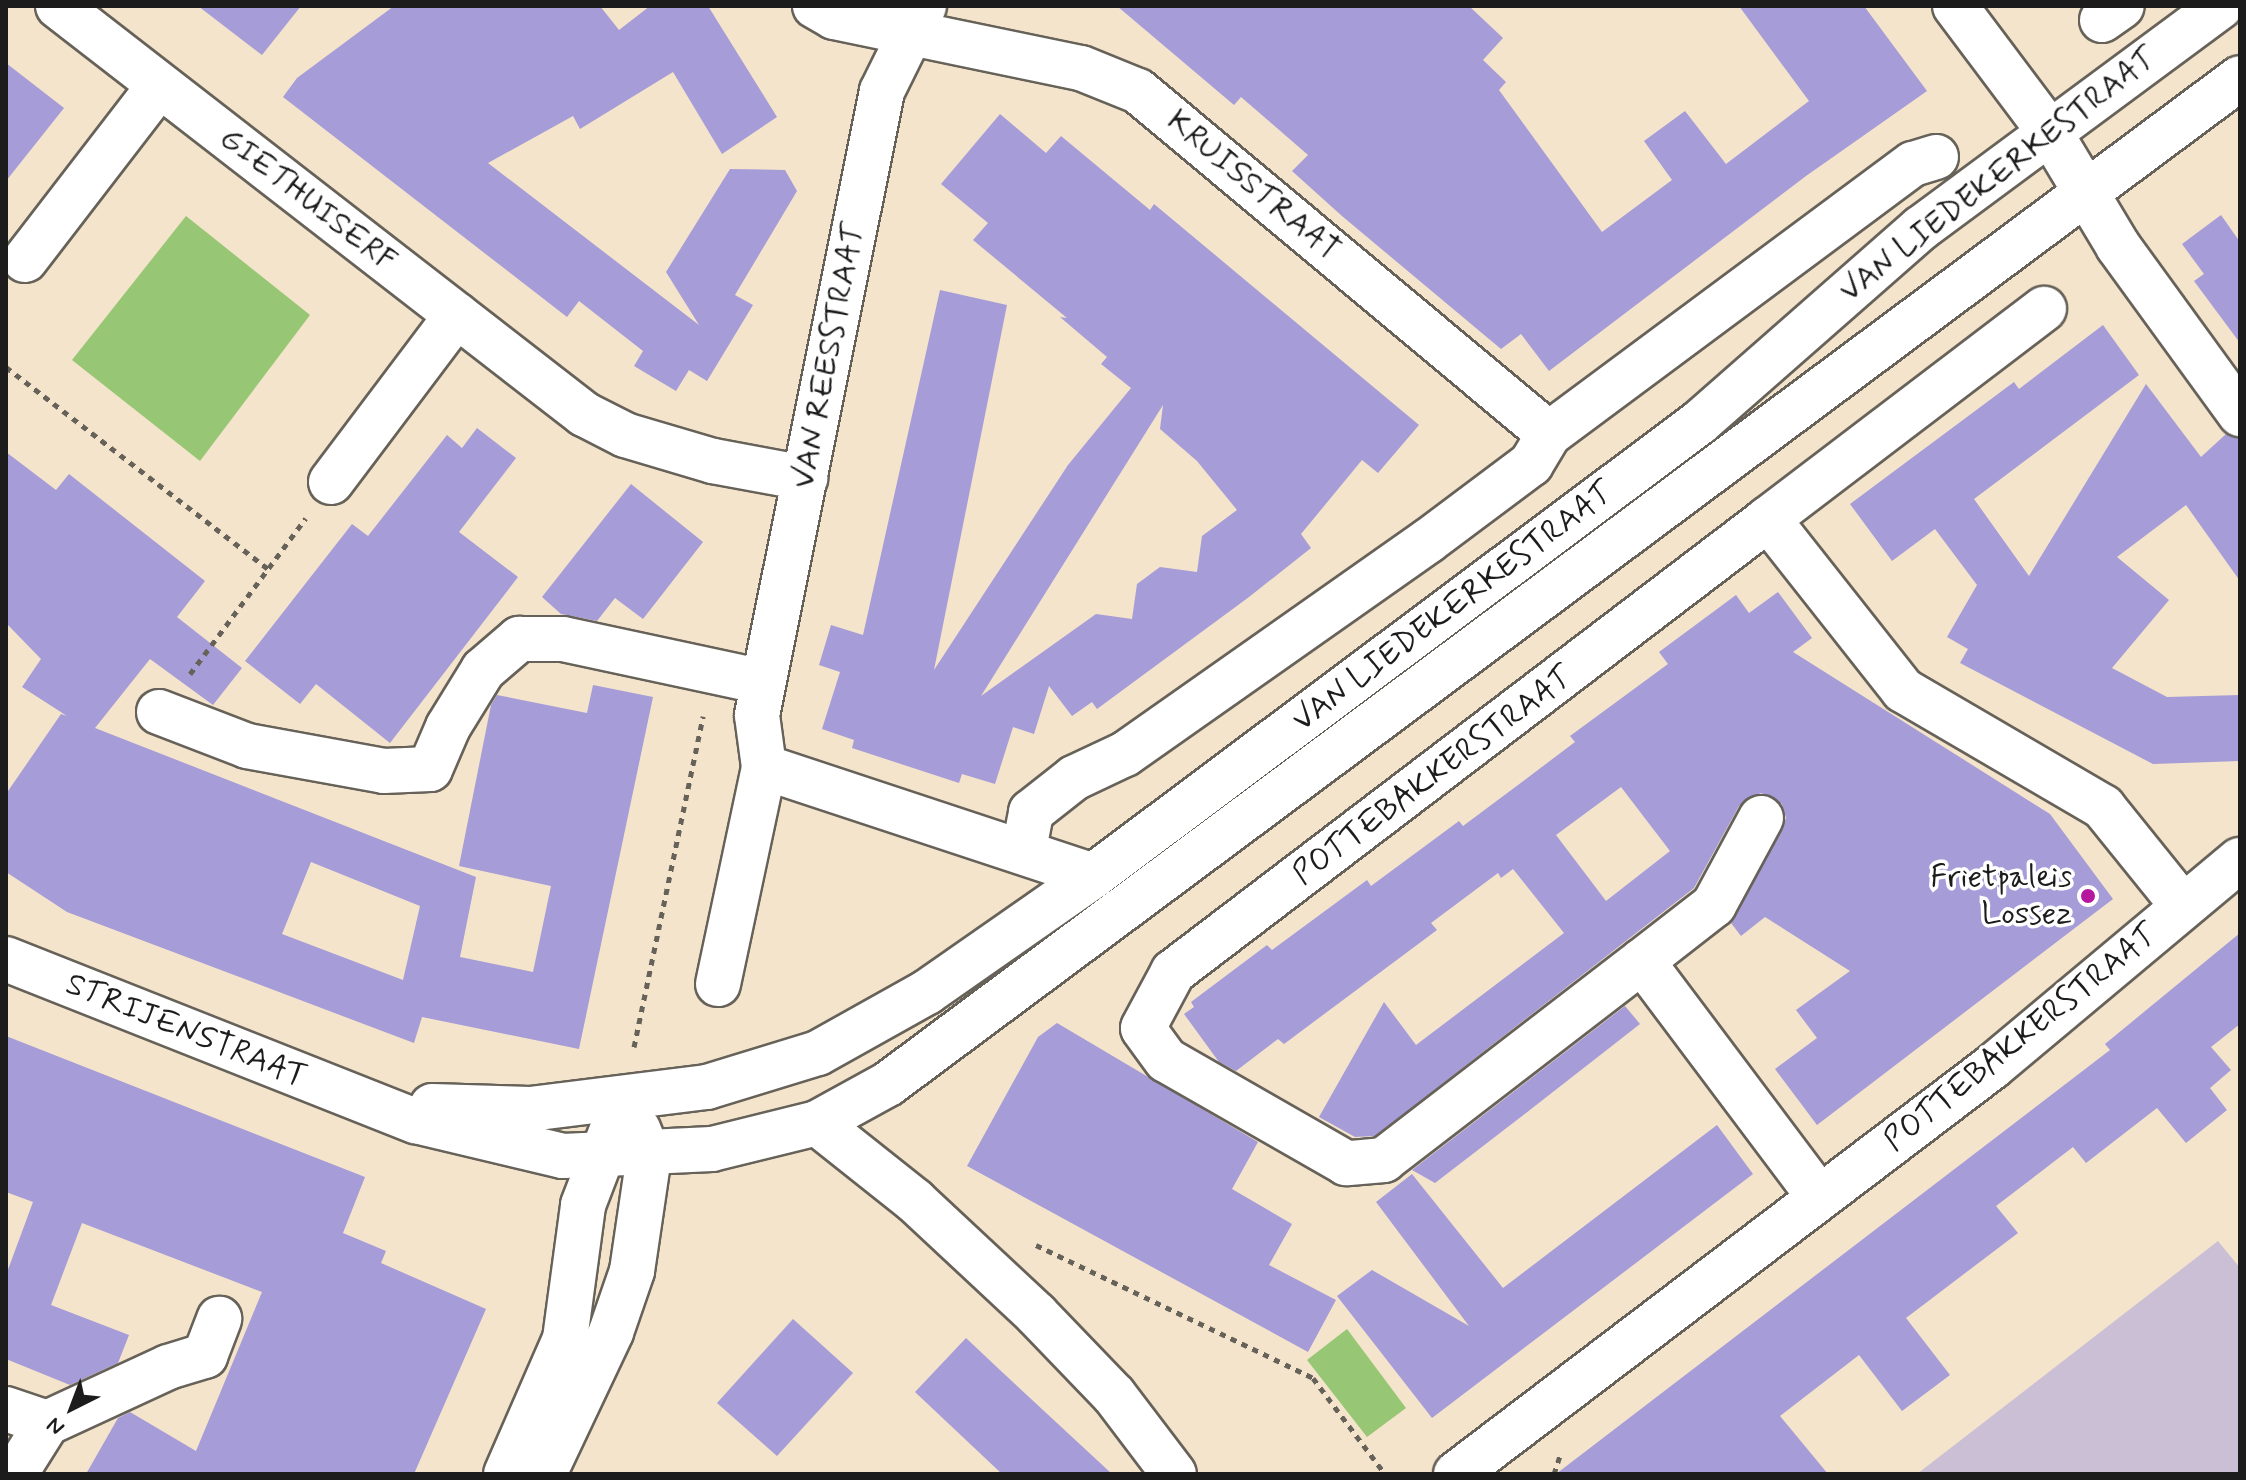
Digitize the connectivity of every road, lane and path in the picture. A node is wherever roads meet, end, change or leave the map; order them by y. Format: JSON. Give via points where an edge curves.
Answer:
{"nodes":[{"id":1,"x":58,"y":6,"type":"edge"},
{"id":2,"x":815,"y":6,"type":"edge"},
{"id":3,"x":1955,"y":6,"type":"edge"},
{"id":4,"x":2221,"y":6,"type":"edge"},
{"id":5,"x":916,"y":20,"type":"edge"},
{"id":6,"x":2240,"y":78,"type":"edge"},
{"id":7,"x":159,"y":86,"type":"junction"},
{"id":8,"x":2049,"y":131,"type":"junction"},
{"id":9,"x":1936,"y":157,"type":"dead end"},
{"id":10,"x":2082,"y":192,"type":"junction"},
{"id":11,"x":25,"y":260,"type":"dead end"},
{"id":12,"x":2044,"y":309,"type":"dead end"},
{"id":13,"x":457,"y":315,"type":"junction"},
{"id":14,"x":6,"y":367,"type":"edge"},
{"id":15,"x":2240,"y":414,"type":"edge"},
{"id":16,"x":1549,"y":434,"type":"junction"},
{"id":17,"x":805,"y":478,"type":"junction"},
{"id":18,"x":331,"y":482,"type":"joint"},
{"id":19,"x":1768,"y":519,"type":"junction"},
{"id":20,"x":270,"y":570,"type":"junction"},
{"id":21,"x":712,"y":672,"type":"junction"},
{"id":22,"x":763,"y":682,"type":"junction"},
{"id":23,"x":159,"y":712,"type":"joint"},
{"id":24,"x":764,"y":767,"type":"junction"},
{"id":25,"x":1761,"y":818,"type":"dead end"},
{"id":26,"x":1024,"y":849,"type":"junction"},
{"id":27,"x":2240,"y":860,"type":"edge"},
{"id":28,"x":1093,"y":876,"type":"junction"},
{"id":29,"x":2183,"y":906,"type":"junction"},
{"id":30,"x":6,"y":959,"type":"edge"},
{"id":31,"x":1642,"y":961,"type":"junction"},
{"id":32,"x":718,"y":984,"type":"dead end"},
{"id":33,"x":626,"y":1101,"type":"junction"},
{"id":34,"x":367,"y":1103,"type":"junction"},
{"id":35,"x":817,"y":1123,"type":"junction"},
{"id":36,"x":649,"y":1156,"type":"junction"},
{"id":37,"x":599,"y":1157,"type":"junction"},
{"id":38,"x":1820,"y":1198,"type":"junction"},
{"id":39,"x":1030,"y":1242,"type":"dead end"},
{"id":40,"x":219,"y":1319,"type":"dead end"},
{"id":41,"x":6,"y":1409,"type":"edge"},
{"id":42,"x":47,"y":1423,"type":"junction"},
{"id":43,"x":15,"y":1474,"type":"edge"},
{"id":44,"x":506,"y":1474,"type":"edge"},
{"id":45,"x":544,"y":1474,"type":"edge"},
{"id":46,"x":1174,"y":1474,"type":"edge"},
{"id":47,"x":1385,"y":1474,"type":"edge"},
{"id":48,"x":1456,"y":1474,"type":"edge"}],
"edges":[{"from":1,"to":7,"type":"street","name":"GIETHUISERF"},
{"from":2,"to":5,"type":"street","name":"KRUISSTRAAT","via":[[834,17]]},
{"from":3,"to":8,"type":"street"},
{"from":4,"to":8,"type":"street","name":"VAN LIEDEKERKESTRAAT"},
{"from":5,"to":16,"type":"street","name":"KRUISSTRAAT","via":[[1081,68],[1138,91]]},
{"from":5,"to":17,"type":"street","name":"VAN REESSTRAAT","via":[[882,91]]},
{"from":6,"to":10,"type":"street","name":"VAN LIEDEKERKESTRAAT"},
{"from":7,"to":11,"type":"street"},
{"from":7,"to":13,"type":"street","name":"GIETHUISERF"},
{"from":8,"to":10,"type":"street"},
{"from":8,"to":28,"type":"street","name":"VAN LIEDEKERKESTRAAT","via":[[1921,228],[1700,422]]},
{"from":9,"to":16,"type":"street","name":"VAN LIEDEKERKESTRAAT","via":[[1913,164]]},
{"from":10,"to":15,"type":"street"},
{"from":10,"to":35,"type":"street","name":"VAN LIEDEKERKESTRAAT","via":[[1732,461],[888,1084]]},
{"from":12,"to":19,"type":"street"},
{"from":13,"to":17,"type":"street","name":"GIETHUISERF","via":[[584,414],[625,435],[713,461]]},
{"from":13,"to":18,"type":"street"},
{"from":14,"to":20,"type":"path"},
{"from":16,"to":26,"type":"street","name":"VAN LIEDEKERKESTRAAT","via":[[1531,464],[1428,541],[1125,754],[1031,812]]},
{"from":17,"to":22,"type":"street","name":"VAN REESSTRAAT"},
{"from":18,"to":20,"type":"path"},
{"from":19,"to":29,"type":"street","name":"POTTEBAKKERSTRAAT","via":[[1903,690],[2103,807]]},
{"from":19,"to":31,"type":"street","name":"POTTEBAKKERSTRAAT","via":[[1173,972],[1143,1028],[1166,1060],[1346,1163],[1384,1160]]},
{"from":20,"to":23,"type":"path"},
{"from":21,"to":22,"type":"street"},
{"from":21,"to":23,"type":"street","via":[[563,639],[519,639],[483,670],[430,769],[384,771],[247,746]]},
{"from":21,"to":33,"type":"path"},
{"from":22,"to":24,"type":"street","name":"VAN REESSTRAAT","via":[[757,715]]},
{"from":24,"to":26,"type":"street"},
{"from":24,"to":32,"type":"street","name":"VAN REESSTRAAT"},
{"from":25,"to":31,"type":"street","name":"POTTEBAKKERSTRAAT","via":[[1714,905]]},
{"from":26,"to":28,"type":"street"},
{"from":27,"to":29,"type":"street","name":"POTTEBAKKERSTRAAT"},
{"from":28,"to":33,"type":"street","name":"VAN LIEDEKERKESTRAAT","via":[[927,992],[818,1053],[707,1087]]},
{"from":29,"to":38,"type":"street","name":"POTTEBAKKERSTRAAT","via":[[1992,1067]]},
{"from":30,"to":34,"type":"street","name":"STRIJENSTRAAT"},
{"from":31,"to":38,"type":"street"},
{"from":33,"to":34,"type":"street","name":"STRIJENSTRAAT","via":[[530,1109]]},
{"from":33,"to":36,"type":"street"},
{"from":33,"to":37,"type":"street"},
{"from":34,"to":37,"type":"street","name":"STRIJENSTRAAT","via":[[416,1121],[563,1156]]},
{"from":35,"to":36,"type":"street","name":"VAN LIEDEKERKESTRAAT","via":[[771,1138]]},
{"from":35,"to":46,"type":"street","via":[[915,1201],[1104,1385]]},
{"from":36,"to":37,"type":"street","name":"STRIJENSTRAAT"},
{"from":36,"to":45,"type":"street","via":[[632,1271],[611,1332]]},
{"from":37,"to":44,"type":"street","via":[[583,1205],[565,1339]]},
{"from":38,"to":48,"type":"street","name":"POTTEBAKKERSTRAAT"},
{"from":39,"to":47,"type":"path","via":[[1313,1378]]},
{"from":40,"to":42,"type":"street","via":[[205,1356],[168,1367]]},
{"from":41,"to":42,"type":"street"},
{"from":42,"to":43,"type":"street"}]}
